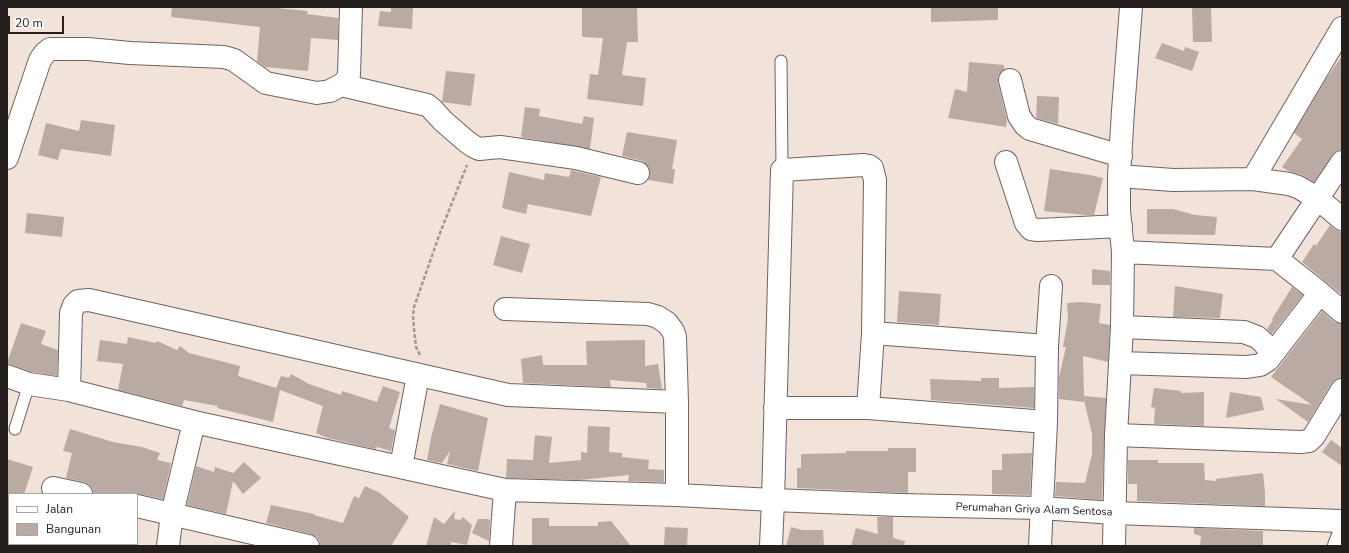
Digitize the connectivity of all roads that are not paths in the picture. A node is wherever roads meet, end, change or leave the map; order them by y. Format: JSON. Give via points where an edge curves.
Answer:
{"nodes":[{"id":1,"x":351,"y":7,"type":"edge"},
{"id":2,"x":1131,"y":7,"type":"edge"},
{"id":3,"x":1342,"y":28,"type":"edge"},
{"id":4,"x":781,"y":61,"type":"dead end"},
{"id":5,"x":1010,"y":80,"type":"dead end"},
{"id":6,"x":341,"y":85,"type":"junction"},
{"id":7,"x":7,"y":158,"type":"edge"},
{"id":8,"x":1006,"y":162,"type":"dead end"},
{"id":9,"x":1342,"y":162,"type":"edge"},
{"id":10,"x":1120,"y":166,"type":"junction"},
{"id":11,"x":782,"y":170,"type":"junction"},
{"id":12,"x":638,"y":173,"type":"dead end"},
{"id":13,"x":1253,"y":179,"type":"junction"},
{"id":14,"x":1317,"y":198,"type":"junction"},
{"id":15,"x":1342,"y":219,"type":"edge"},
{"id":16,"x":1121,"y":226,"type":"junction"},
{"id":17,"x":1123,"y":252,"type":"junction"},
{"id":18,"x":1277,"y":259,"type":"junction"},
{"id":19,"x":1051,"y":286,"type":"dead end"},
{"id":20,"x":1320,"y":293,"type":"junction"},
{"id":21,"x":505,"y":309,"type":"dead end"},
{"id":22,"x":1342,"y":312,"type":"edge"},
{"id":23,"x":1122,"y":328,"type":"junction"},
{"id":24,"x":873,"y":333,"type":"junction"},
{"id":25,"x":1047,"y":346,"type":"junction"},
{"id":26,"x":1272,"y":354,"type":"junction"},
{"id":27,"x":1120,"y":363,"type":"junction"},
{"id":28,"x":418,"y":375,"type":"junction"},
{"id":29,"x":7,"y":376,"type":"edge"},
{"id":30,"x":29,"y":384,"type":"junction"},
{"id":31,"x":69,"y":390,"type":"junction"},
{"id":32,"x":1342,"y":390,"type":"edge"},
{"id":33,"x":677,"y":402,"type":"junction"},
{"id":34,"x":775,"y":408,"type":"junction"},
{"id":35,"x":868,"y":408,"type":"junction"},
{"id":36,"x":194,"y":422,"type":"junction"},
{"id":37,"x":1046,"y":422,"type":"junction"},
{"id":38,"x":15,"y":429,"type":"dead end"},
{"id":39,"x":1116,"y":435,"type":"junction"},
{"id":40,"x":401,"y":467,"type":"junction"},
{"id":41,"x":53,"y":488,"type":"dead end"},
{"id":42,"x":505,"y":490,"type":"junction"},
{"id":43,"x":76,"y":493,"type":"edge"},
{"id":44,"x":677,"y":495,"type":"junction"},
{"id":45,"x":773,"y":500,"type":"junction"},
{"id":46,"x":138,"y":506,"type":"edge"},
{"id":47,"x":1041,"y":508,"type":"junction"},
{"id":48,"x":1114,"y":513,"type":"junction"},
{"id":49,"x":172,"y":514,"type":"junction"},
{"id":50,"x":1342,"y":521,"type":"edge"},
{"id":51,"x":1342,"y":538,"type":"edge"},
{"id":52,"x":168,"y":546,"type":"edge"},
{"id":53,"x":308,"y":546,"type":"edge"},
{"id":54,"x":500,"y":546,"type":"edge"},
{"id":55,"x":771,"y":546,"type":"edge"},
{"id":56,"x":1040,"y":546,"type":"edge"},
{"id":57,"x":1114,"y":546,"type":"edge"},
{"id":58,"x":1339,"y":546,"type":"edge"}],
"edges":[{"from":1,"to":6,"type":"street","via":[[349,75]]},
{"from":2,"to":10,"type":"street"},
{"from":3,"to":13,"type":"street"},
{"from":4,"to":11,"type":"lane"},
{"from":5,"to":10,"type":"street","via":[[1019,116],[1025,126]]},
{"from":6,"to":7,"type":"street","via":[[330,91],[317,93],[274,85],[266,83],[234,60],[224,57],[107,52],[88,48],[50,49],[40,60]]},
{"from":6,"to":12,"type":"street","via":[[427,105],[466,142],[479,149],[500,147],[576,158]]},
{"from":8,"to":16,"type":"street","via":[[1026,223],[1031,229]]},
{"from":9,"to":14,"type":"street"},
{"from":10,"to":13,"type":"street","via":[[1174,180]]},
{"from":10,"to":16,"type":"street"},
{"from":11,"to":24,"type":"street","via":[[864,165],[874,171]]},
{"from":11,"to":34,"type":"street"},
{"from":13,"to":14,"type":"street","via":[[1298,187]]},
{"from":14,"to":15,"type":"street"},
{"from":14,"to":18,"type":"street"},
{"from":16,"to":17,"type":"street"},
{"from":17,"to":18,"type":"street"},
{"from":17,"to":23,"type":"street"},
{"from":18,"to":20,"type":"street"},
{"from":19,"to":25,"type":"street"},
{"from":20,"to":22,"type":"street"},
{"from":20,"to":26,"type":"street"},
{"from":21,"to":33,"type":"street","via":[[636,313],[658,317],[667,323],[675,337]]},
{"from":23,"to":26,"type":"street","via":[[1244,332],[1252,334],[1264,343]]},
{"from":23,"to":27,"type":"street"},
{"from":24,"to":25,"type":"street"},
{"from":24,"to":35,"type":"street"},
{"from":25,"to":37,"type":"street"},
{"from":26,"to":27,"type":"street","via":[[1260,365],[1247,367]]},
{"from":27,"to":39,"type":"street"},
{"from":28,"to":31,"type":"street","via":[[103,302],[82,300],[74,305],[71,313]]},
{"from":28,"to":33,"type":"street","via":[[516,396]]},
{"from":28,"to":40,"type":"street"},
{"from":29,"to":30,"type":"street","name":"Perumahan Griya Alam Sentosa"},
{"from":30,"to":31,"type":"street","name":"Perumahan Griya Alam Sentosa"},
{"from":30,"to":38,"type":"lane"},
{"from":31,"to":36,"type":"street","name":"Perumahan Griya Alam Sentosa"},
{"from":32,"to":39,"type":"street","via":[[1314,436],[1301,442]]},
{"from":33,"to":44,"type":"street"},
{"from":34,"to":35,"type":"street"},
{"from":34,"to":45,"type":"street"},
{"from":35,"to":37,"type":"street"},
{"from":36,"to":40,"type":"street","name":"Perumahan Griya Alam Sentosa"},
{"from":36,"to":49,"type":"street"},
{"from":37,"to":47,"type":"street"},
{"from":39,"to":48,"type":"street"},
{"from":40,"to":42,"type":"street","name":"Perumahan Griya Alam Sentosa"},
{"from":41,"to":43,"type":"street"},
{"from":42,"to":44,"type":"street","name":"Perumahan Griya Alam Sentosa"},
{"from":42,"to":54,"type":"street"},
{"from":44,"to":45,"type":"street","name":"Perumahan Griya Alam Sentosa"},
{"from":45,"to":47,"type":"street","name":"Perumahan Griya Alam Sentosa"},
{"from":45,"to":55,"type":"street"},
{"from":46,"to":49,"type":"street"},
{"from":47,"to":48,"type":"street","name":"Perumahan Griya Alam Sentosa"},
{"from":47,"to":56,"type":"street"},
{"from":48,"to":50,"type":"street","name":"Perumahan Griya Alam Sentosa"},
{"from":48,"to":57,"type":"street"},
{"from":49,"to":52,"type":"street"},
{"from":49,"to":53,"type":"street"},
{"from":51,"to":58,"type":"street"}]}
